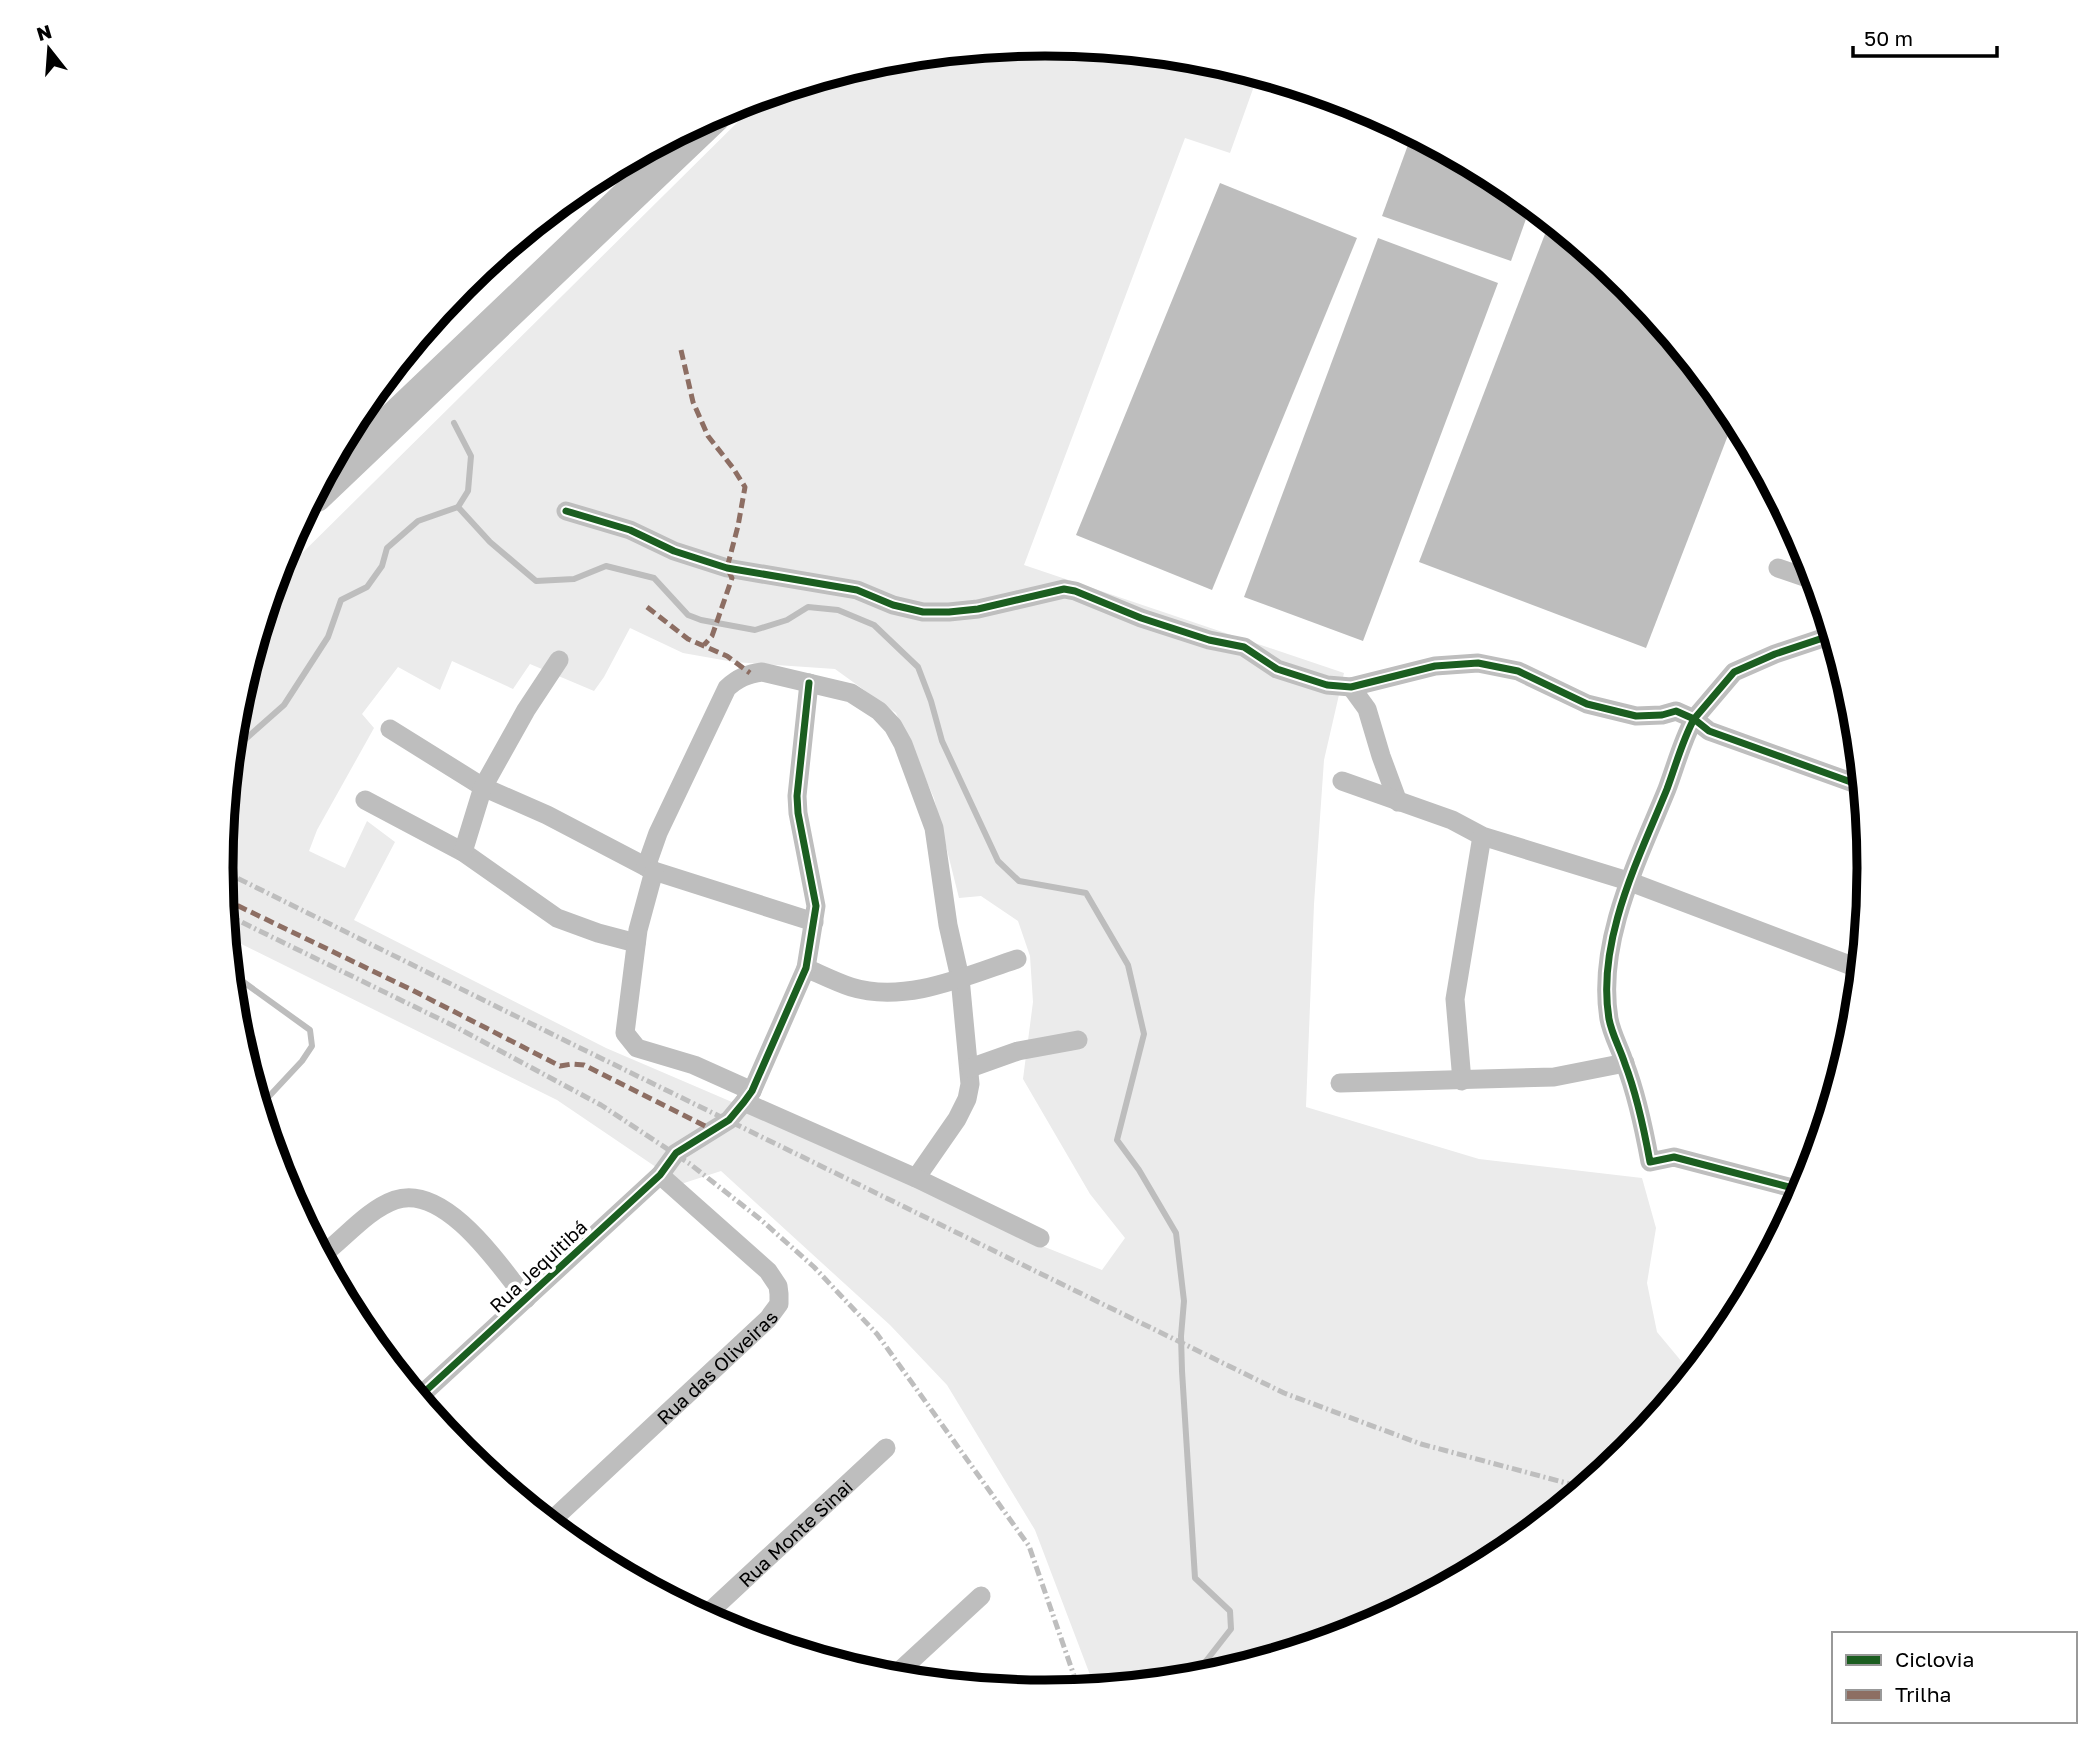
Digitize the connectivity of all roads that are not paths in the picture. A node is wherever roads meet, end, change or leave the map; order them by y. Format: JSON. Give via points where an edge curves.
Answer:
{"nodes":[{"id":1,"x":689,"y":139,"type":"edge"},
{"id":2,"x":334,"y":477,"type":"edge"},
{"id":3,"x":566,"y":511,"type":"dead end"},
{"id":4,"x":1778,"y":568,"type":"dead end"},
{"id":5,"x":1803,"y":577,"type":"edge"},
{"id":6,"x":1824,"y":638,"type":"edge"},
{"id":7,"x":559,"y":660,"type":"dead end"},
{"id":8,"x":809,"y":683,"type":"junction"},
{"id":9,"x":1351,"y":687,"type":"junction"},
{"id":10,"x":1694,"y":719,"type":"junction"},
{"id":11,"x":390,"y":729,"type":"dead end"},
{"id":12,"x":1342,"y":781,"type":"dead end"},
{"id":13,"x":1853,"y":783,"type":"edge"},
{"id":14,"x":483,"y":787,"type":"junction"},
{"id":15,"x":365,"y":800,"type":"dead end"},
{"id":16,"x":1398,"y":802,"type":"junction"},
{"id":17,"x":1482,"y":836,"type":"junction"},
{"id":18,"x":463,"y":852,"type":"junction"},
{"id":19,"x":650,"y":869,"type":"junction"},
{"id":20,"x":1628,"y":881,"type":"junction"},
{"id":21,"x":814,"y":922,"type":"junction"},
{"id":22,"x":636,"y":943,"type":"junction"},
{"id":23,"x":1017,"y":959,"type":"dead end"},
{"id":24,"x":1852,"y":967,"type":"edge"},
{"id":25,"x":806,"y":968,"type":"junction"},
{"id":26,"x":960,"y":978,"type":"junction"},
{"id":27,"x":1078,"y":1040,"type":"dead end"},
{"id":28,"x":1625,"y":1063,"type":"junction"},
{"id":29,"x":970,"y":1068,"type":"junction"},
{"id":30,"x":1462,"y":1081,"type":"junction"},
{"id":31,"x":1340,"y":1083,"type":"dead end"},
{"id":32,"x":748,"y":1097,"type":"junction"},
{"id":33,"x":660,"y":1174,"type":"junction"},
{"id":34,"x":916,"y":1178,"type":"junction"},
{"id":35,"x":1792,"y":1188,"type":"edge"},
{"id":36,"x":1040,"y":1238,"type":"dead end"},
{"id":37,"x":328,"y":1250,"type":"edge"},
{"id":38,"x":526,"y":1298,"type":"junction"},
{"id":39,"x":425,"y":1392,"type":"edge"},
{"id":40,"x":886,"y":1448,"type":"dead end"},
{"id":41,"x":555,"y":1516,"type":"edge"},
{"id":42,"x":981,"y":1596,"type":"dead end"},
{"id":43,"x":713,"y":1609,"type":"edge"},
{"id":44,"x":903,"y":1668,"type":"edge"}],
"edges":[{"from":1,"to":2,"type":"highway"},
{"from":3,"to":9,"type":"street","via":[[727,568],[857,590],[923,612],[978,609],[1053,590],[1074,591],[1141,618],[1244,647],[1277,669],[1327,685]]},
{"from":4,"to":5,"type":"street"},
{"from":6,"to":10,"type":"street","via":[[1734,672]]},
{"from":7,"to":14,"type":"street"},
{"from":8,"to":19,"type":"street","via":[[762,672],[750,673],[727,688],[669,810]]},
{"from":8,"to":21,"type":"street","via":[[797,796],[814,886]]},
{"from":8,"to":26,"type":"street","via":[[851,693],[879,711],[903,744],[934,828]]},
{"from":9,"to":10,"type":"street","via":[[1435,666],[1478,663],[1518,671],[1587,704],[1636,716],[1676,711]]},
{"from":9,"to":16,"type":"street","via":[[1367,709]]},
{"from":10,"to":13,"type":"street","via":[[1709,731]]},
{"from":10,"to":20,"type":"street"},
{"from":11,"to":14,"type":"street"},
{"from":12,"to":16,"type":"street"},
{"from":14,"to":18,"type":"street"},
{"from":14,"to":19,"type":"street"},
{"from":15,"to":18,"type":"street"},
{"from":16,"to":17,"type":"street","via":[[1452,820]]},
{"from":17,"to":20,"type":"street"},
{"from":17,"to":30,"type":"street","via":[[1455,999]]},
{"from":18,"to":22,"type":"street","via":[[557,918]]},
{"from":19,"to":21,"type":"street"},
{"from":19,"to":22,"type":"street"},
{"from":20,"to":24,"type":"street"},
{"from":20,"to":28,"type":"street","via":[[1606,988],[1614,1039]]},
{"from":21,"to":25,"type":"street"},
{"from":22,"to":32,"type":"street","via":[[625,1023],[630,1042],[694,1065]]},
{"from":23,"to":26,"type":"street"},
{"from":25,"to":26,"type":"street","via":[[852,988],[884,992],[917,990]]},
{"from":25,"to":32,"type":"street"},
{"from":26,"to":29,"type":"street"},
{"from":27,"to":29,"type":"street","via":[[1018,1051]]},
{"from":28,"to":30,"type":"street","via":[[1554,1077]]},
{"from":28,"to":35,"type":"street","via":[[1650,1162],[1674,1157]]},
{"from":29,"to":34,"type":"street","via":[[967,1099]]},
{"from":30,"to":31,"type":"street"},
{"from":32,"to":33,"type":"street","name":"Rua Jequitibá","via":[[729,1120],[676,1153]]},
{"from":32,"to":34,"type":"street"},
{"from":33,"to":38,"type":"street","name":"Rua Jequitibá"},
{"from":33,"to":41,"type":"street","name":"Rua das Oliveiras","via":[[768,1271],[778,1286],[779,1304],[723,1363]]},
{"from":34,"to":36,"type":"street"},
{"from":37,"to":38,"type":"street","via":[[393,1200],[411,1197],[453,1216]]},
{"from":38,"to":39,"type":"street","name":"Rua Jequitibá"},
{"from":40,"to":43,"type":"street","name":"Rua Monte Sinai"},
{"from":42,"to":44,"type":"street"}]}
